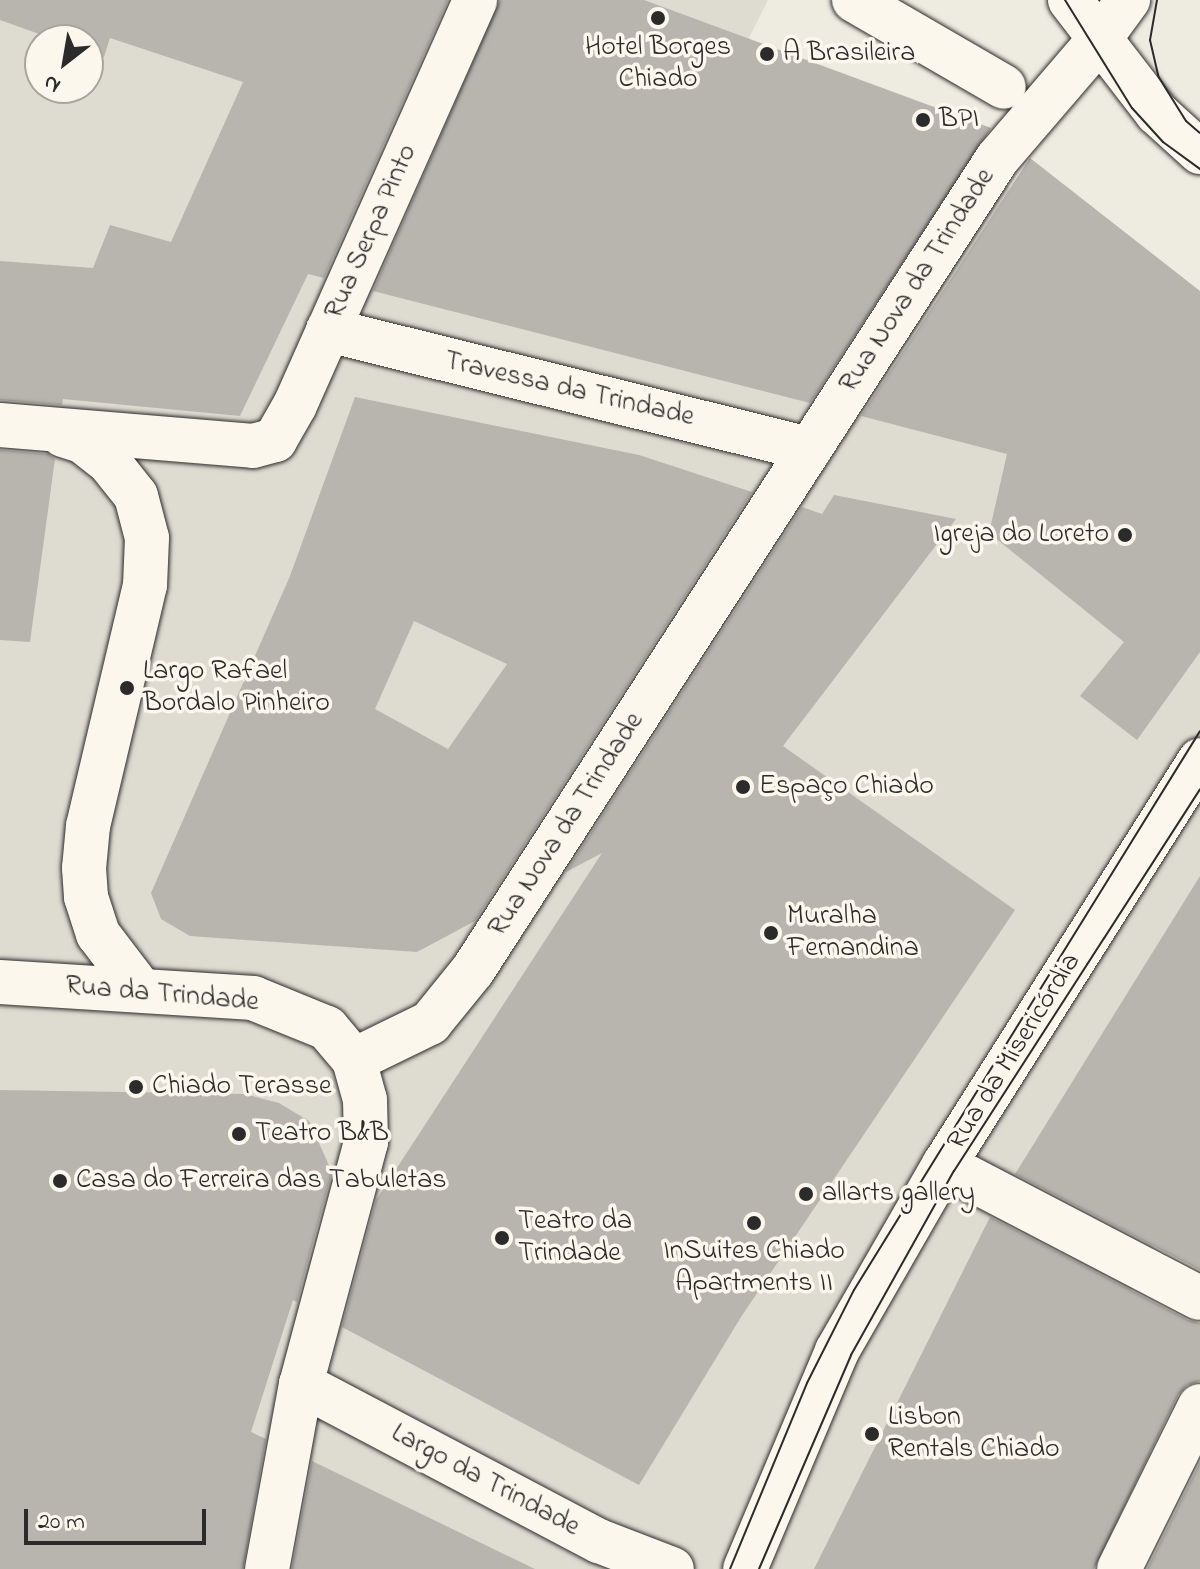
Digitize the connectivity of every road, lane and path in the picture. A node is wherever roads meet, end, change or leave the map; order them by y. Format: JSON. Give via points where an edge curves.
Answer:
{"nodes":[{"id":1,"x":475,"y":0,"type":"edge"},
{"id":2,"x":854,"y":0,"type":"edge"},
{"id":3,"x":1070,"y":0,"type":"edge"},
{"id":4,"x":1128,"y":0,"type":"edge"},
{"id":5,"x":1098,"y":41,"type":"junction"},
{"id":6,"x":1018,"y":102,"type":"junction"},
{"id":7,"x":1200,"y":152,"type":"edge"},
{"id":8,"x":328,"y":330,"type":"junction"},
{"id":9,"x":20,"y":427,"type":"edge"},
{"id":10,"x":809,"y":449,"type":"junction"},
{"id":11,"x":1200,"y":760,"type":"edge"},
{"id":12,"x":0,"y":982,"type":"edge"},
{"id":13,"x":139,"y":988,"type":"junction"},
{"id":14,"x":354,"y":1060,"type":"junction"},
{"id":15,"x":944,"y":1165,"type":"junction"},
{"id":16,"x":1200,"y":1298,"type":"edge"},
{"id":17,"x":301,"y":1384,"type":"junction"},
{"id":18,"x":1200,"y":1406,"type":"edge"},
{"id":19,"x":267,"y":1569,"type":"edge"},
{"id":20,"x":672,"y":1569,"type":"edge"},
{"id":21,"x":745,"y":1569,"type":"edge"},
{"id":22,"x":1119,"y":1569,"type":"edge"}],
"edges":[{"from":1,"to":8,"type":"street","name":"Rua Serpa Pinto"},
{"from":2,"to":6,"type":"street"},
{"from":3,"to":5,"type":"street"},
{"from":4,"to":5,"type":"street","name":"Rua Nova da Trindade"},
{"from":5,"to":6,"type":"street","name":"Rua Nova da Trindade"},
{"from":5,"to":7,"type":"street","via":[[1157,113]]},
{"from":6,"to":10,"type":"street","name":"Rua Nova da Trindade","via":[[997,159]]},
{"from":8,"to":9,"type":"street","name":"Rua Serpa Pinto","via":[[283,432],[266,445]]},
{"from":8,"to":10,"type":"street","name":"Travessa da Trindade"},
{"from":9,"to":13,"type":"street","via":[[82,441],[109,462],[136,496],[147,538],[145,585],[88,826],[84,868],[86,897],[98,934]]},
{"from":10,"to":14,"type":"street","name":"Rua Nova da Trindade","via":[[473,970],[430,1023]]},
{"from":11,"to":15,"type":"street","name":"Rua da Misericórdia"},
{"from":12,"to":13,"type":"street","name":"Rua da Trindade"},
{"from":13,"to":14,"type":"street","name":"Rua da Trindade","via":[[253,998],[327,1028]]},
{"from":14,"to":17,"type":"street","via":[[365,1100],[366,1142]]},
{"from":15,"to":16,"type":"street"},
{"from":15,"to":21,"type":"street","name":"Rua da Misericórdia","via":[[837,1351]]},
{"from":17,"to":19,"type":"street"},
{"from":17,"to":20,"type":"street","name":"Largo da Trindade","via":[[599,1541]]},
{"from":18,"to":22,"type":"street"}]}
